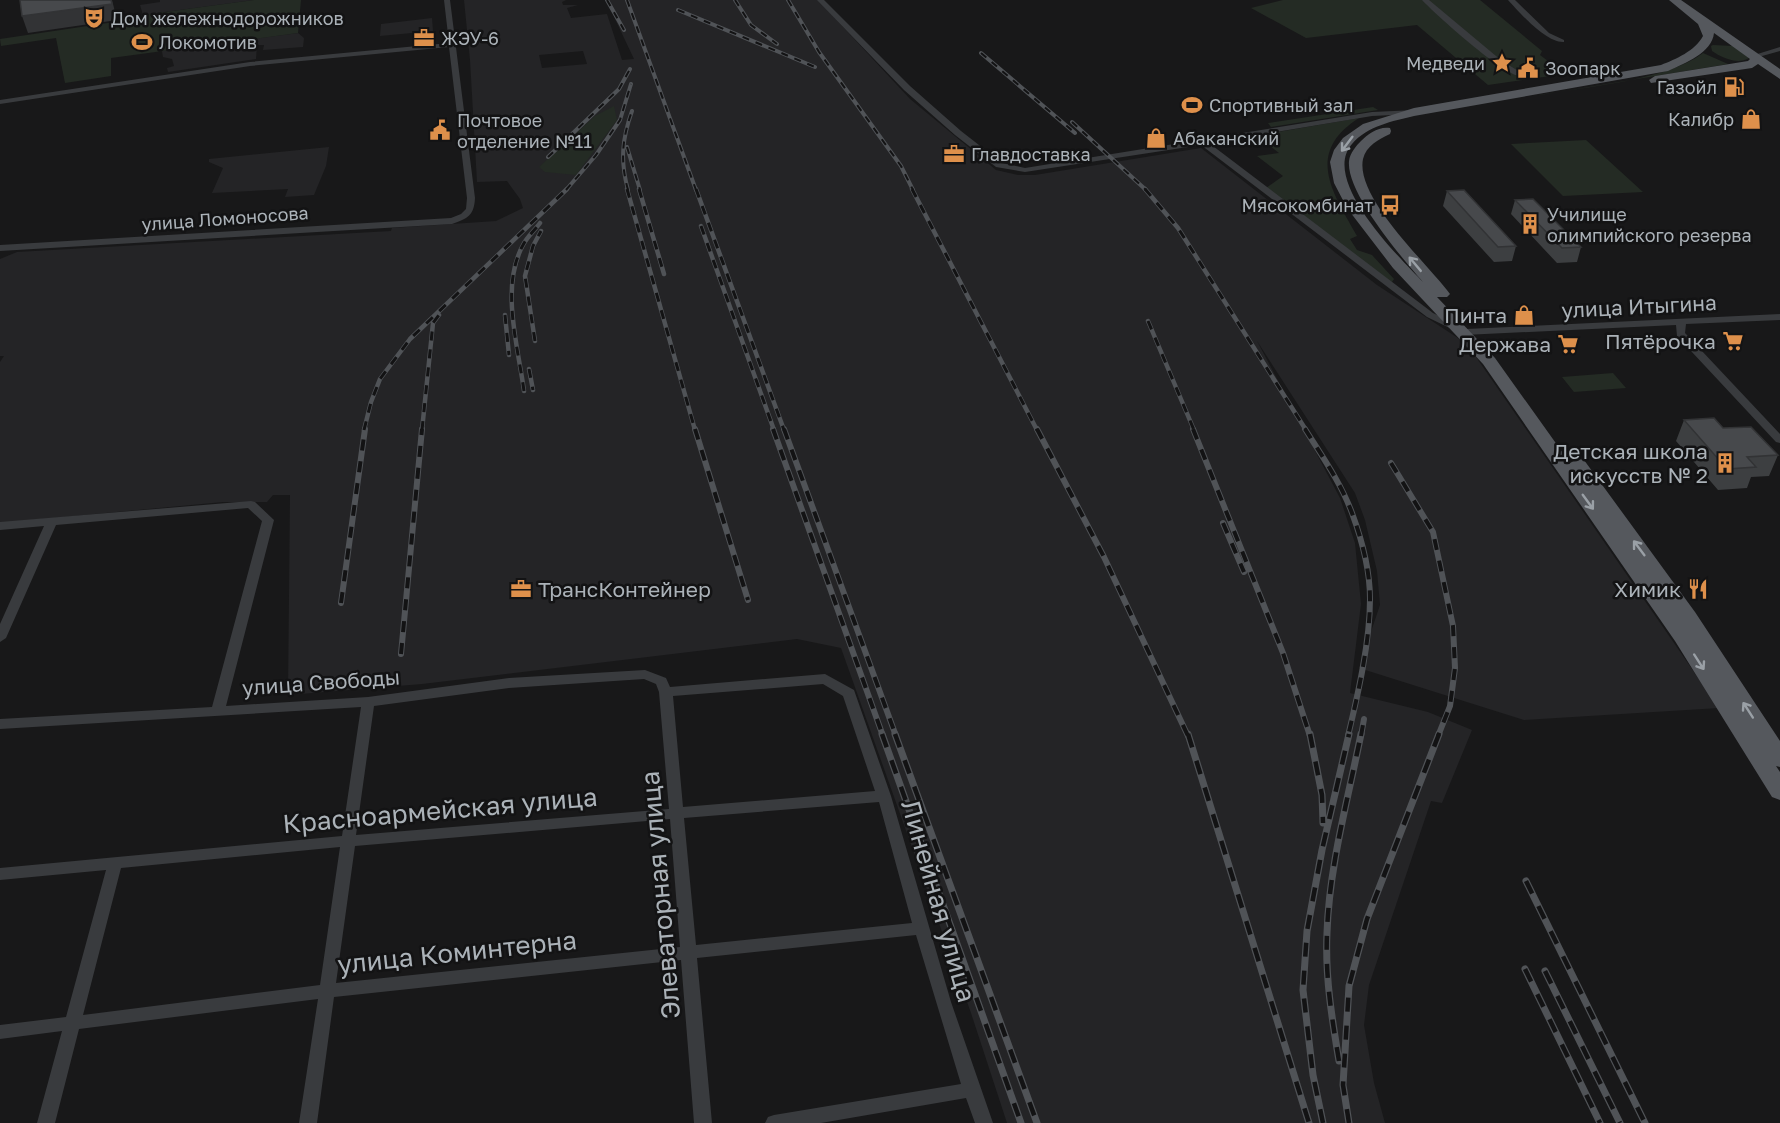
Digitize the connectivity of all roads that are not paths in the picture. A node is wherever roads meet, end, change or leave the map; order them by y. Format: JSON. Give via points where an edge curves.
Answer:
{"nodes":[{"id":1,"x":447,"y":0,"type":"edge"},
{"id":2,"x":820,"y":0,"type":"edge"},
{"id":3,"x":1425,"y":0,"type":"edge"},
{"id":4,"x":1433,"y":0,"type":"edge"},
{"id":5,"x":1511,"y":0,"type":"edge"},
{"id":6,"x":1674,"y":0,"type":"edge"},
{"id":7,"x":1688,"y":10,"type":"junction"},
{"id":8,"x":1562,"y":41,"type":"dead end"},
{"id":9,"x":451,"y":45,"type":"junction"},
{"id":10,"x":1780,"y":49,"type":"edge"},
{"id":11,"x":1710,"y":51,"type":"junction"},
{"id":12,"x":1752,"y":54,"type":"junction"},
{"id":13,"x":1743,"y":65,"type":"junction"},
{"id":14,"x":1506,"y":67,"type":"junction"},
{"id":15,"x":1701,"y":72,"type":"junction"},
{"id":16,"x":1764,"y":72,"type":"junction"},
{"id":17,"x":1517,"y":74,"type":"dead end"},
{"id":18,"x":1780,"y":77,"type":"edge"},
{"id":19,"x":0,"y":102,"type":"edge"},
{"id":20,"x":1414,"y":112,"type":"junction"},
{"id":21,"x":1202,"y":142,"type":"junction"},
{"id":22,"x":0,"y":248,"type":"edge"},
{"id":23,"x":1780,"y":317,"type":"edge"},
{"id":24,"x":1681,"y":322,"type":"junction"},
{"id":25,"x":1471,"y":332,"type":"junction"},
{"id":26,"x":1780,"y":440,"type":"edge"},
{"id":27,"x":52,"y":521,"type":"junction"},
{"id":28,"x":0,"y":526,"type":"edge"},
{"id":29,"x":0,"y":638,"type":"edge"},
{"id":30,"x":666,"y":692,"type":"junction"},
{"id":31,"x":368,"y":702,"type":"junction"},
{"id":32,"x":218,"y":710,"type":"junction"},
{"id":33,"x":0,"y":724,"type":"edge"},
{"id":34,"x":1780,"y":759,"type":"edge"},
{"id":35,"x":1780,"y":791,"type":"edge"},
{"id":36,"x":884,"y":796,"type":"junction"},
{"id":37,"x":677,"y":814,"type":"junction"},
{"id":38,"x":348,"y":841,"type":"junction"},
{"id":39,"x":115,"y":864,"type":"junction"},
{"id":40,"x":0,"y":874,"type":"edge"},
{"id":41,"x":921,"y":928,"type":"junction"},
{"id":42,"x":689,"y":954,"type":"junction"},
{"id":43,"x":327,"y":991,"type":"junction"},
{"id":44,"x":72,"y":1023,"type":"junction"},
{"id":45,"x":0,"y":1032,"type":"edge"},
{"id":46,"x":971,"y":1090,"type":"junction"},
{"id":47,"x":46,"y":1123,"type":"edge"},
{"id":48,"x":308,"y":1123,"type":"edge"},
{"id":49,"x":703,"y":1123,"type":"edge"},
{"id":50,"x":774,"y":1123,"type":"edge"},
{"id":51,"x":984,"y":1123,"type":"edge"}],
"edges":[{"from":1,"to":9,"type":"street"},
{"from":2,"to":21,"type":"street","via":[[907,88],[999,165],[1025,170],[1052,167]]},
{"from":3,"to":14,"type":"street"},
{"from":4,"to":14,"type":"street"},
{"from":5,"to":8,"type":"street","via":[[1547,34]]},
{"from":6,"to":7,"type":"main road"},
{"from":7,"to":11,"type":"main road","via":[[1708,29]]},
{"from":7,"to":12,"type":"main road"},
{"from":9,"to":19,"type":"street","via":[[240,65]]},
{"from":9,"to":22,"type":"street","name":"улица Ломоносова","via":[[471,198],[470,210],[464,216],[452,221]]},
{"from":10,"to":12,"type":"street"},
{"from":11,"to":12,"type":"main road","via":[[1721,42]]},
{"from":11,"to":13,"type":"main road"},
{"from":11,"to":20,"type":"main road","via":[[1664,68]]},
{"from":12,"to":13,"type":"main road","via":[[1752,63]]},
{"from":12,"to":18,"type":"main road"},
{"from":13,"to":15,"type":"main road"},
{"from":13,"to":16,"type":"main road"},
{"from":14,"to":17,"type":"street"},
{"from":15,"to":16,"type":"main road"},
{"from":25,"to":15,"type":"main road","one_way":true,"via":[[1366,198],[1355,161],[1364,145],[1382,132],[1419,120]]},
{"from":16,"to":18,"type":"main road"},
{"from":20,"to":21,"type":"street","via":[[1372,114]]},
{"from":20,"to":25,"type":"main road","one_way":true,"via":[[1382,120],[1346,142],[1337,162],[1341,183],[1352,204],[1414,285]]},
{"from":21,"to":25,"type":"street","via":[[1422,309]]},
{"from":23,"to":24,"type":"street","name":"улица Итыгина"},
{"from":24,"to":25,"type":"street","name":"улица Итыгина"},
{"from":24,"to":26,"type":"street","via":[[1680,334]]},
{"from":34,"to":25,"type":"main road","one_way":true,"via":[[1655,569],[1530,398]]},
{"from":25,"to":35,"type":"main road","one_way":true,"via":[[1642,576]]},
{"from":27,"to":28,"type":"street"},
{"from":27,"to":29,"type":"street"},
{"from":27,"to":32,"type":"street","via":[[250,504],[268,520]]},
{"from":30,"to":31,"type":"street","name":"улица Свободы","via":[[661,681],[645,674],[509,683]]},
{"from":30,"to":36,"type":"street","name":"Линейная улица","via":[[825,679],[849,693]]},
{"from":30,"to":37,"type":"street","name":"Элеваторная улица"},
{"from":31,"to":32,"type":"street","name":"улица Свободы"},
{"from":31,"to":38,"type":"street"},
{"from":32,"to":33,"type":"street","name":"улица Свободы"},
{"from":36,"to":37,"type":"street","name":"Красноармейская улица"},
{"from":36,"to":41,"type":"street","name":"Линейная улица"},
{"from":37,"to":38,"type":"street","name":"Красноармейская улица"},
{"from":37,"to":42,"type":"street","name":"Элеваторная улица"},
{"from":38,"to":39,"type":"street","name":"Красноармейская улица"},
{"from":38,"to":43,"type":"street"},
{"from":39,"to":40,"type":"street","name":"Красноармейская улица"},
{"from":39,"to":44,"type":"street"},
{"from":41,"to":42,"type":"street","name":"улица Коминтерна"},
{"from":41,"to":46,"type":"street","name":"Линейная улица"},
{"from":42,"to":43,"type":"street","name":"улица Коминтерна"},
{"from":42,"to":49,"type":"street","name":"Элеваторная улица"},
{"from":43,"to":44,"type":"street","name":"улица Коминтерна"},
{"from":43,"to":48,"type":"street"},
{"from":44,"to":45,"type":"street","name":"улица Коминтерна"},
{"from":44,"to":47,"type":"street"},
{"from":46,"to":50,"type":"street"},
{"from":46,"to":51,"type":"street","name":"Линейная улица"}]}
